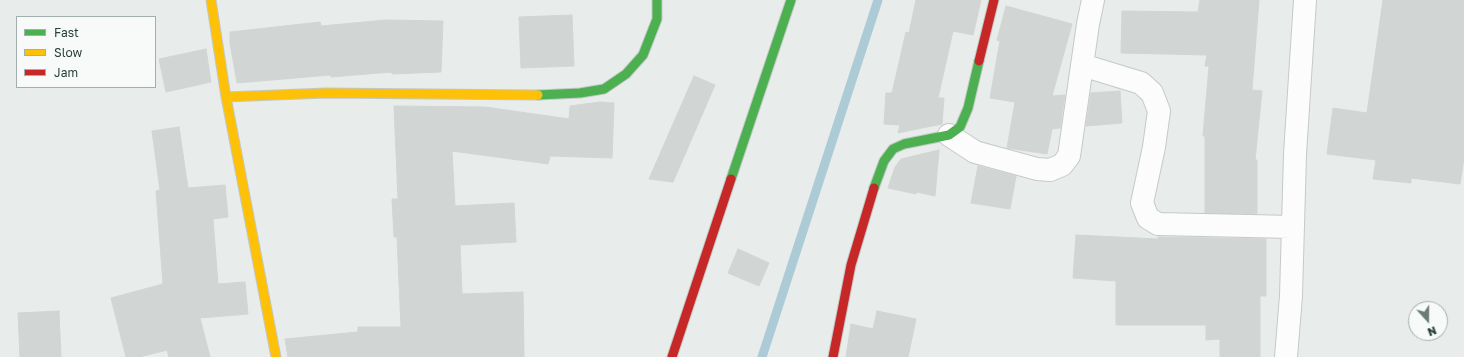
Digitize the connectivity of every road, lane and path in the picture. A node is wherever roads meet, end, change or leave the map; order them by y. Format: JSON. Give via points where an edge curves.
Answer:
{"nodes":[{"id":1,"x":211,"y":0,"type":"edge"},
{"id":2,"x":657,"y":0,"type":"edge"},
{"id":3,"x":791,"y":0,"type":"edge"},
{"id":4,"x":994,"y":0,"type":"edge"},
{"id":5,"x":1093,"y":0,"type":"edge"},
{"id":6,"x":1306,"y":0,"type":"edge"},
{"id":7,"x":1082,"y":65,"type":"junction"},
{"id":8,"x":226,"y":97,"type":"junction"},
{"id":9,"x":949,"y":136,"type":"junction"},
{"id":10,"x":1293,"y":227,"type":"junction"},
{"id":11,"x":276,"y":357,"type":"edge"},
{"id":12,"x":672,"y":357,"type":"edge"},
{"id":13,"x":833,"y":357,"type":"edge"},
{"id":14,"x":1286,"y":357,"type":"edge"}],
"edges":[{"from":1,"to":8,"type":"street"},
{"from":2,"to":8,"type":"street","via":[[657,19],[643,55],[626,74],[604,89],[546,96],[326,93]]},
{"from":3,"to":12,"type":"street"},
{"from":4,"to":9,"type":"street","via":[[968,108],[960,127]]},
{"from":5,"to":7,"type":"street"},
{"from":6,"to":10,"type":"street","via":[[1295,154]]},
{"from":7,"to":9,"type":"street","via":[[1069,156],[1062,165],[1050,170],[1037,169],[975,152]]},
{"from":7,"to":10,"type":"street","via":[[1141,83],[1152,93],[1159,111],[1142,202],[1148,218],[1158,224]]},
{"from":8,"to":11,"type":"street"},
{"from":9,"to":13,"type":"street","via":[[904,144],[893,149],[884,161],[851,265]]},
{"from":10,"to":14,"type":"street"}]}
